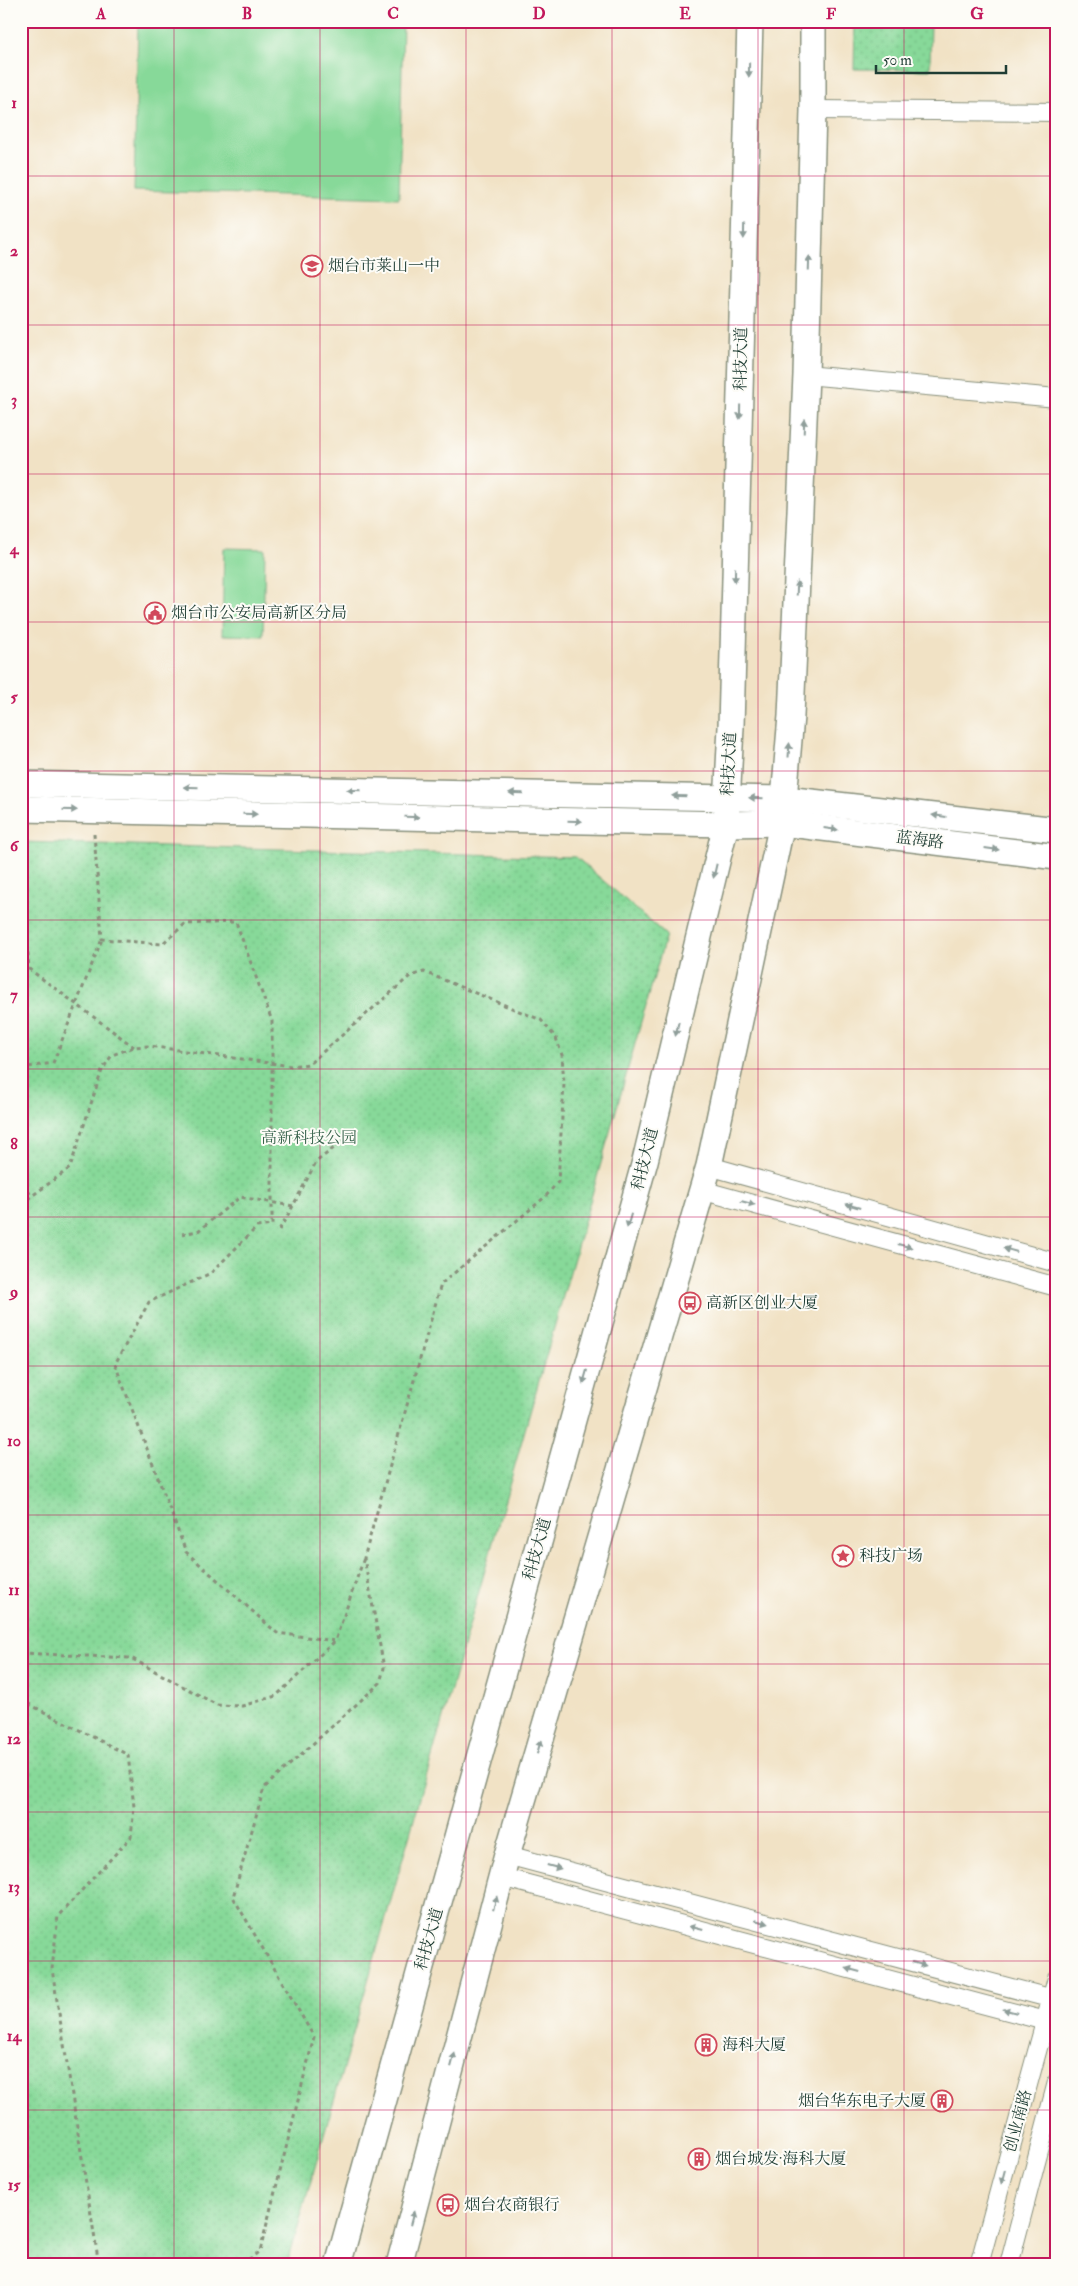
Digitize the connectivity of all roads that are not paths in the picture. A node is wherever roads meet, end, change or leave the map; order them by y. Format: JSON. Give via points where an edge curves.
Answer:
{"nodes":[{"id":1,"x":750,"y":21,"type":"edge"},
{"id":2,"x":813,"y":21,"type":"edge"},
{"id":3,"x":813,"y":110,"type":"junction"},
{"id":4,"x":1057,"y":112,"type":"edge"},
{"id":5,"x":806,"y":375,"type":"junction"},
{"id":6,"x":1057,"y":398,"type":"edge"},
{"id":7,"x":21,"y":784,"type":"edge"},
{"id":8,"x":727,"y":797,"type":"junction"},
{"id":9,"x":21,"y":809,"type":"edge"},
{"id":10,"x":784,"y":811,"type":"junction"},
{"id":11,"x":726,"y":824,"type":"junction"},
{"id":12,"x":1057,"y":830,"type":"edge"},
{"id":13,"x":1057,"y":857,"type":"edge"},
{"id":14,"x":709,"y":1166,"type":"junction"},
{"id":15,"x":701,"y":1190,"type":"junction"},
{"id":16,"x":1057,"y":1263,"type":"edge"},
{"id":17,"x":1057,"y":1287,"type":"edge"},
{"id":18,"x":504,"y":1866,"type":"junction"},
{"id":19,"x":1057,"y":1978,"type":"edge"},
{"id":20,"x":1054,"y":1999,"type":"edge"},
{"id":21,"x":1051,"y":2022,"type":"edge"},
{"id":22,"x":1057,"y":2082,"type":"edge"},
{"id":23,"x":338,"y":2265,"type":"edge"},
{"id":24,"x":399,"y":2265,"type":"edge"},
{"id":25,"x":979,"y":2265,"type":"edge"},
{"id":26,"x":1009,"y":2265,"type":"edge"}],
"edges":[{"from":1,"to":8,"type":"main road","name":"科技大道","one_way":true,"via":[[732,727]]},
{"from":2,"to":3,"type":"main road"},
{"from":3,"to":4,"type":"street"},
{"from":5,"to":3,"type":"main road","one_way":true},
{"from":5,"to":6,"type":"street"},
{"from":10,"to":5,"type":"main road","one_way":true},
{"from":8,"to":7,"type":"main road","one_way":true},
{"from":10,"to":8,"type":"main road","one_way":true},
{"from":8,"to":11,"type":"main road","name":"科技大道"},
{"from":9,"to":11,"type":"main road","one_way":true},
{"from":10,"to":11,"type":"main road"},
{"from":12,"to":10,"type":"main road","name":"蓝海路","one_way":true},
{"from":10,"to":13,"type":"main road","name":"蓝海路","one_way":true},
{"from":10,"to":14,"type":"main road"},
{"from":11,"to":23,"type":"main road","name":"科技大道","one_way":true,"via":[[645,1161]]},
{"from":14,"to":15,"type":"main road"},
{"from":16,"to":14,"type":"street","one_way":true},
{"from":15,"to":17,"type":"street","one_way":true},
{"from":18,"to":15,"type":"main road","one_way":true},
{"from":18,"to":20,"type":"street","one_way":true},
{"from":21,"to":18,"type":"street","one_way":true},
{"from":24,"to":18,"type":"main road","one_way":true},
{"from":19,"to":20,"type":"street","name":"创业南路"},
{"from":20,"to":21,"type":"street","name":"创业南路"},
{"from":21,"to":25,"type":"street","name":"创业南路","one_way":true},
{"from":22,"to":26,"type":"street","name":"创业南路"}]}
